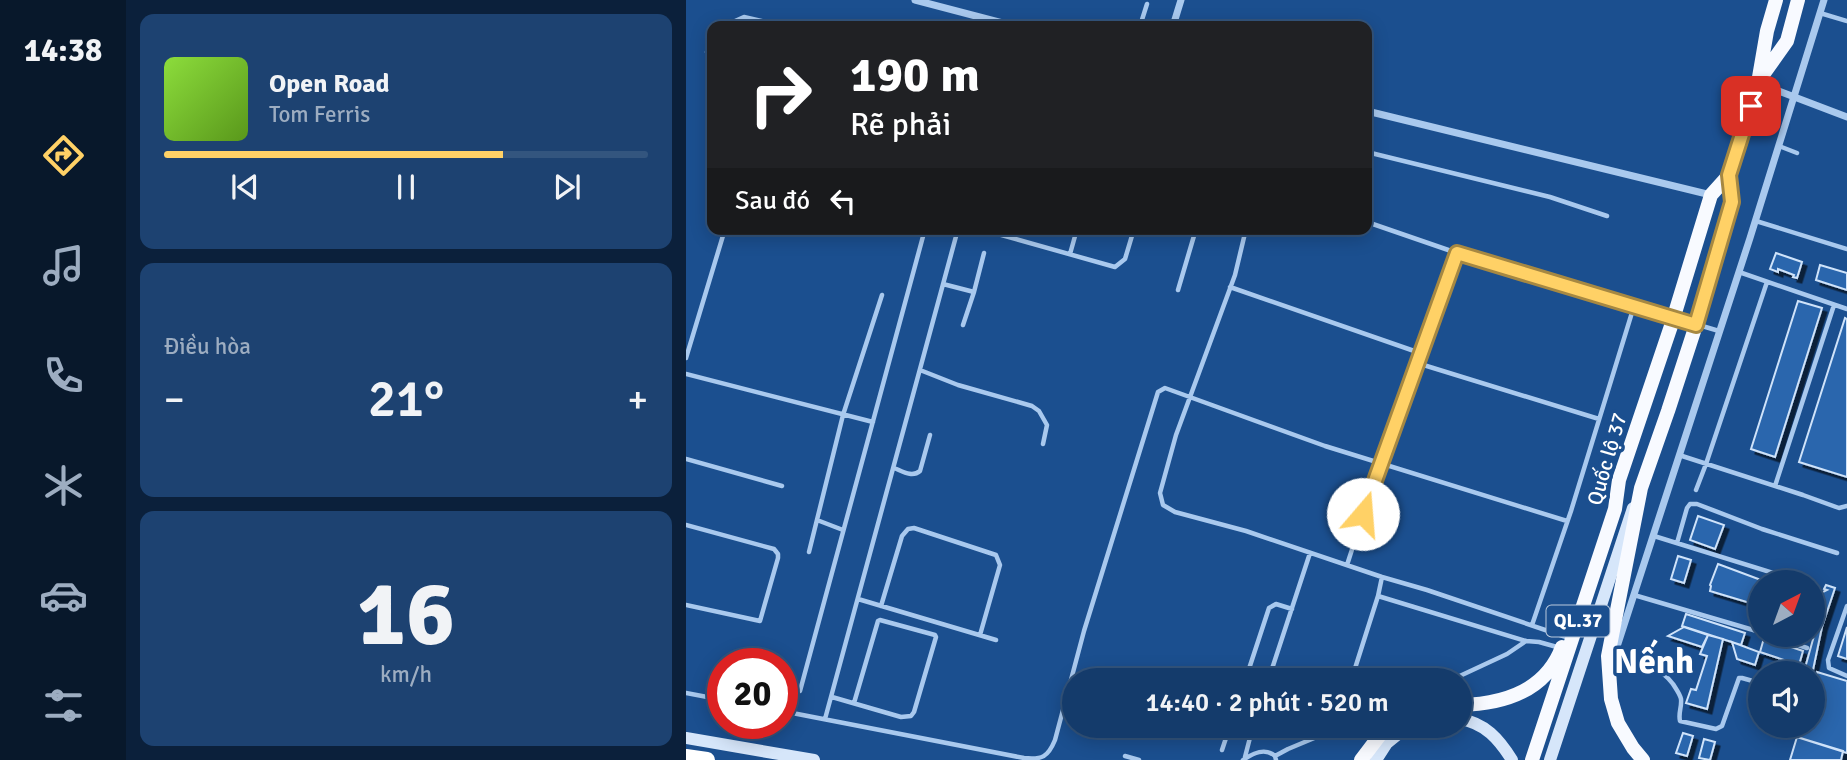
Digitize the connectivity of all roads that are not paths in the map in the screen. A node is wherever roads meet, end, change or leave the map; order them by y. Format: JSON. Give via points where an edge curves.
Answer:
{"nodes":[{"id":1,"x":915,"y":0,"type":"edge"},
{"id":2,"x":1181,"y":0,"type":"edge"},
{"id":3,"x":1776,"y":0,"type":"edge"},
{"id":4,"x":1798,"y":0,"type":"edge"},
{"id":5,"x":1825,"y":0,"type":"edge"},
{"id":6,"x":1147,"y":4,"type":"dead end"},
{"id":7,"x":1820,"y":12,"type":"junction"},
{"id":8,"x":735,"y":21,"type":"edge"},
{"id":9,"x":761,"y":21,"type":"edge"},
{"id":10,"x":995,"y":21,"type":"edge"},
{"id":11,"x":1142,"y":21,"type":"edge"},
{"id":12,"x":1175,"y":21,"type":"edge"},
{"id":13,"x":1847,"y":21,"type":"edge"},
{"id":14,"x":1758,"y":83,"type":"junction"},
{"id":15,"x":1794,"y":97,"type":"junction"},
{"id":16,"x":1372,"y":112,"type":"edge"},
{"id":17,"x":1847,"y":117,"type":"edge"},
{"id":18,"x":1779,"y":146,"type":"junction"},
{"id":19,"x":1372,"y":153,"type":"edge"},
{"id":20,"x":1797,"y":153,"type":"dead end"},
{"id":21,"x":1729,"y":175,"type":"junction"},
{"id":22,"x":1711,"y":195,"type":"junction"},
{"id":23,"x":1732,"y":202,"type":"junction"},
{"id":24,"x":1607,"y":216,"type":"dead end"},
{"id":25,"x":1755,"y":221,"type":"junction"},
{"id":26,"x":1372,"y":224,"type":"edge"},
{"id":27,"x":723,"y":235,"type":"edge"},
{"id":28,"x":923,"y":235,"type":"edge"},
{"id":29,"x":956,"y":235,"type":"edge"},
{"id":30,"x":1000,"y":235,"type":"edge"},
{"id":31,"x":1015,"y":235,"type":"edge"},
{"id":32,"x":1075,"y":235,"type":"edge"},
{"id":33,"x":1131,"y":235,"type":"edge"},
{"id":34,"x":1194,"y":235,"type":"edge"},
{"id":35,"x":1244,"y":235,"type":"edge"},
{"id":36,"x":1014,"y":239,"type":"junction"},
{"id":37,"x":1847,"y":249,"type":"edge"},
{"id":38,"x":984,"y":253,"type":"dead end"},
{"id":39,"x":1457,"y":253,"type":"junction"},
{"id":40,"x":1070,"y":254,"type":"junction"},
{"id":41,"x":1739,"y":272,"type":"junction"},
{"id":42,"x":1766,"y":282,"type":"junction"},
{"id":43,"x":943,"y":284,"type":"junction"},
{"id":44,"x":1230,"y":288,"type":"junction"},
{"id":45,"x":1178,"y":290,"type":"dead end"},
{"id":46,"x":974,"y":292,"type":"junction"},
{"id":47,"x":882,"y":295,"type":"dead end"},
{"id":48,"x":1834,"y":305,"type":"junction"},
{"id":49,"x":1634,"y":306,"type":"junction"},
{"id":50,"x":1847,"y":309,"type":"edge"},
{"id":51,"x":1673,"y":318,"type":"junction"},
{"id":52,"x":963,"y":325,"type":"dead end"},
{"id":53,"x":1696,"y":325,"type":"junction"},
{"id":54,"x":1719,"y":331,"type":"junction"},
{"id":55,"x":1420,"y":353,"type":"junction"},
{"id":56,"x":686,"y":358,"type":"edge"},
{"id":57,"x":1417,"y":363,"type":"junction"},
{"id":58,"x":920,"y":370,"type":"junction"},
{"id":59,"x":686,"y":374,"type":"edge"},
{"id":60,"x":1190,"y":397,"type":"junction"},
{"id":61,"x":843,"y":415,"type":"junction"},
{"id":62,"x":1599,"y":419,"type":"junction"},
{"id":63,"x":873,"y":422,"type":"junction"},
{"id":64,"x":930,"y":435,"type":"dead end"},
{"id":65,"x":1043,"y":444,"type":"dead end"},
{"id":66,"x":1679,"y":455,"type":"junction"},
{"id":67,"x":686,"y":459,"type":"edge"},
{"id":68,"x":1380,"y":463,"type":"junction"},
{"id":69,"x":1706,"y":464,"type":"junction"},
{"id":70,"x":894,"y":468,"type":"junction"},
{"id":71,"x":1619,"y":480,"type":"junction"},
{"id":72,"x":782,"y":486,"type":"dead end"},
{"id":73,"x":1775,"y":486,"type":"junction"},
{"id":74,"x":1641,"y":488,"type":"junction"},
{"id":75,"x":1696,"y":490,"type":"dead end"},
{"id":76,"x":1847,"y":506,"type":"edge"},
{"id":77,"x":817,"y":520,"type":"junction"},
{"id":78,"x":1567,"y":521,"type":"junction"},
{"id":79,"x":686,"y":525,"type":"edge"},
{"id":80,"x":844,"y":530,"type":"junction"},
{"id":81,"x":1653,"y":535,"type":"junction"},
{"id":82,"x":1677,"y":543,"type":"junction"},
{"id":83,"x":808,"y":552,"type":"dead end"},
{"id":84,"x":1310,"y":553,"type":"junction"},
{"id":85,"x":1837,"y":553,"type":"dead end"},
{"id":86,"x":1346,"y":565,"type":"junction"},
{"id":87,"x":1763,"y":570,"type":"edge"},
{"id":88,"x":1382,"y":577,"type":"junction"},
{"id":89,"x":1634,"y":595,"type":"junction"},
{"id":90,"x":1378,"y":596,"type":"junction"},
{"id":91,"x":858,"y":599,"type":"junction"},
{"id":92,"x":686,"y":605,"type":"edge"},
{"id":93,"x":881,"y":606,"type":"junction"},
{"id":94,"x":1847,"y":606,"type":"edge"},
{"id":95,"x":1292,"y":609,"type":"junction"},
{"id":96,"x":1532,"y":625,"type":"junction"},
{"id":97,"x":1748,"y":628,"type":"edge"},
{"id":98,"x":980,"y":635,"type":"junction"},
{"id":99,"x":996,"y":640,"type":"dead end"},
{"id":100,"x":1526,"y":641,"type":"junction"},
{"id":101,"x":1564,"y":643,"type":"junction"},
{"id":102,"x":1614,"y":657,"type":"junction"},
{"id":103,"x":1249,"y":668,"type":"edge"},
{"id":104,"x":1272,"y":668,"type":"edge"},
{"id":105,"x":1355,"y":668,"type":"edge"},
{"id":106,"x":1472,"y":670,"type":"edge"},
{"id":107,"x":1847,"y":676,"type":"edge"},
{"id":108,"x":1609,"y":677,"type":"junction"},
{"id":109,"x":1748,"y":680,"type":"edge"},
{"id":110,"x":800,"y":691,"type":"dead end"},
{"id":111,"x":686,"y":693,"type":"edge"},
{"id":112,"x":707,"y":697,"type":"edge"},
{"id":113,"x":832,"y":697,"type":"junction"},
{"id":114,"x":854,"y":703,"type":"junction"},
{"id":115,"x":1472,"y":703,"type":"edge"},
{"id":116,"x":798,"y":714,"type":"edge"},
{"id":117,"x":825,"y":719,"type":"junction"},
{"id":118,"x":1472,"y":723,"type":"edge"},
{"id":119,"x":686,"y":738,"type":"edge"},
{"id":120,"x":1226,"y":738,"type":"edge"},
{"id":121,"x":1250,"y":738,"type":"edge"},
{"id":122,"x":1314,"y":738,"type":"edge"},
{"id":123,"x":1378,"y":738,"type":"edge"},
{"id":124,"x":1393,"y":738,"type":"edge"},
{"id":125,"x":1222,"y":750,"type":"dead end"},
{"id":126,"x":1125,"y":756,"type":"dead end"},
{"id":127,"x":686,"y":757,"type":"edge"},
{"id":128,"x":1276,"y":758,"type":"edge"},
{"id":129,"x":1244,"y":759,"type":"edge"},
{"id":130,"x":1367,"y":759,"type":"edge"},
{"id":131,"x":707,"y":760,"type":"edge"},
{"id":132,"x":814,"y":760,"type":"edge"},
{"id":133,"x":1038,"y":760,"type":"edge"},
{"id":134,"x":1139,"y":760,"type":"edge"},
{"id":135,"x":1512,"y":760,"type":"edge"},
{"id":136,"x":1532,"y":760,"type":"edge"},
{"id":137,"x":1550,"y":760,"type":"edge"},
{"id":138,"x":1643,"y":760,"type":"edge"}],
"edges":[{"from":1,"to":10,"type":"street"},
{"from":2,"to":12,"type":"street"},
{"from":3,"to":14,"type":"highway","name":"Quốc lộ 37","number":"QL.37"},
{"from":4,"to":14,"type":"highway","name":"Quốc lộ 37","number":"QL.37","via":[[1787,41]]},
{"from":5,"to":7,"type":"street"},
{"from":6,"to":11,"type":"lane"},
{"from":7,"to":13,"type":"lane"},
{"from":7,"to":15,"type":"street"},
{"from":8,"to":9,"type":"lane","via":[[744,17]]},
{"from":14,"to":15,"type":"street"},
{"from":14,"to":21,"type":"highway","name":"Quốc lộ 37","number":"QL.37"},
{"from":15,"to":17,"type":"street"},
{"from":15,"to":18,"type":"street"},
{"from":16,"to":22,"type":"street"},
{"from":18,"to":20,"type":"lane"},
{"from":18,"to":25,"type":"street"},
{"from":19,"to":24,"type":"lane","via":[[1550,197]]},
{"from":21,"to":22,"type":"highway","name":"Quốc lộ 37","number":"QL.37"},
{"from":21,"to":23,"type":"highway","name":"Quốc lộ 37","number":"QL.37"},
{"from":22,"to":23,"type":"highway"},
{"from":22,"to":51,"type":"highway","name":"Quốc lộ 37","number":"QL.37"},
{"from":23,"to":53,"type":"highway","name":"Quốc lộ 37","number":"QL.37"},
{"from":25,"to":37,"type":"lane"},
{"from":25,"to":41,"type":"street"},
{"from":26,"to":39,"type":"lane"},
{"from":27,"to":56,"type":"lane"},
{"from":28,"to":63,"type":"lane"},
{"from":29,"to":43,"type":"lane"},
{"from":30,"to":36,"type":"lane"},
{"from":31,"to":36,"type":"lane"},
{"from":32,"to":40,"type":"lane"},
{"from":33,"to":40,"type":"lane","via":[[1125,259],[1115,267]]},
{"from":34,"to":45,"type":"lane"},
{"from":35,"to":44,"type":"lane"},
{"from":36,"to":40,"type":"lane"},
{"from":38,"to":46,"type":"lane"},
{"from":39,"to":49,"type":"lane"},
{"from":39,"to":55,"type":"lane"},
{"from":41,"to":42,"type":"lane"},
{"from":41,"to":54,"type":"street"},
{"from":42,"to":48,"type":"lane"},
{"from":42,"to":69,"type":"lane"},
{"from":43,"to":46,"type":"lane"},
{"from":43,"to":58,"type":"lane"},
{"from":44,"to":55,"type":"lane"},
{"from":44,"to":60,"type":"lane"},
{"from":46,"to":52,"type":"lane"},
{"from":47,"to":61,"type":"lane"},
{"from":48,"to":50,"type":"lane"},
{"from":48,"to":73,"type":"lane"},
{"from":49,"to":51,"type":"lane"},
{"from":49,"to":62,"type":"lane"},
{"from":51,"to":53,"type":"lane"},
{"from":51,"to":71,"type":"highway","name":"Quốc lộ 37","number":"QL.37"},
{"from":53,"to":54,"type":"lane"},
{"from":53,"to":74,"type":"highway","name":"Quốc lộ 37","number":"QL.37"},
{"from":54,"to":66,"type":"street"},
{"from":55,"to":57,"type":"lane"},
{"from":57,"to":62,"type":"lane"},
{"from":57,"to":68,"type":"lane"},
{"from":58,"to":65,"type":"lane","via":[[1032,406],[1047,425]]},
{"from":58,"to":70,"type":"lane"},
{"from":59,"to":61,"type":"lane"},
{"from":60,"to":68,"type":"lane"},
{"from":60,"to":84,"type":"lane","via":[[1160,493],[1163,505]]},
{"from":60,"to":133,"type":"lane","via":[[1165,388],[1158,392],[1055,740]]},
{"from":61,"to":63,"type":"lane"},
{"from":61,"to":77,"type":"lane"},
{"from":62,"to":78,"type":"lane"},
{"from":63,"to":80,"type":"lane"},
{"from":64,"to":70,"type":"lane","via":[[920,471],[912,474]]},
{"from":66,"to":69,"type":"lane"},
{"from":66,"to":81,"type":"street"},
{"from":67,"to":72,"type":"lane"},
{"from":68,"to":78,"type":"lane"},
{"from":68,"to":86,"type":"lane"},
{"from":69,"to":73,"type":"lane"},
{"from":69,"to":75,"type":"lane"},
{"from":70,"to":91,"type":"lane"},
{"from":71,"to":101,"type":"highway"},
{"from":71,"to":136,"type":"highway","name":"Quốc lộ 37","number":"QL.37","via":[[1615,509]]},
{"from":73,"to":76,"type":"lane","via":[[1839,508]]},
{"from":74,"to":108,"type":"highway","name":"Quốc lộ 37","number":"QL.37","via":[[1608,656]]},
{"from":74,"to":137,"type":"main road"},
{"from":77,"to":80,"type":"lane"},
{"from":77,"to":83,"type":"lane"},
{"from":78,"to":96,"type":"lane"},
{"from":79,"to":92,"type":"lane","via":[[774,549],[778,554],[760,621]]},
{"from":80,"to":110,"type":"lane"},
{"from":81,"to":82,"type":"lane"},
{"from":81,"to":89,"type":"street"},
{"from":82,"to":85,"type":"lane","via":[[1687,508],[1697,504]]},
{"from":82,"to":87,"type":"lane"},
{"from":84,"to":86,"type":"lane"},
{"from":84,"to":95,"type":"lane"},
{"from":86,"to":88,"type":"lane"},
{"from":88,"to":90,"type":"lane"},
{"from":88,"to":96,"type":"lane"},
{"from":89,"to":97,"type":"lane"},
{"from":89,"to":102,"type":"street"},
{"from":90,"to":100,"type":"lane"},
{"from":90,"to":105,"type":"lane"},
{"from":91,"to":93,"type":"lane"},
{"from":91,"to":113,"type":"lane"},
{"from":93,"to":98,"type":"lane"},
{"from":93,"to":98,"type":"lane","via":[[902,536],[914,528],[999,558]]},
{"from":94,"to":107,"type":"lane","via":[[1828,660],[1829,668]]},
{"from":95,"to":103,"type":"lane","via":[[1276,604],[1269,608]]},
{"from":95,"to":104,"type":"lane"},
{"from":96,"to":101,"type":"lane"},
{"from":98,"to":99,"type":"lane"},
{"from":100,"to":101,"type":"lane"},
{"from":100,"to":106,"type":"lane"},
{"from":101,"to":115,"type":"highway","via":[[1545,676],[1528,690],[1507,699]]},
{"from":102,"to":108,"type":"street"},
{"from":102,"to":109,"type":"lane","via":[[1655,668],[1679,695],[1680,721],[1716,729],[1722,726],[1739,678]]},
{"from":108,"to":138,"type":"highway","name":"Quốc lộ 37","number":"QL.37","via":[[1618,723]]},
{"from":111,"to":112,"type":"lane"},
{"from":113,"to":114,"type":"lane"},
{"from":113,"to":117,"type":"lane"},
{"from":114,"to":114,"type":"lane","via":[[878,621],[935,635],[911,716]]},
{"from":116,"to":117,"type":"lane"},
{"from":117,"to":133,"type":"lane"},
{"from":118,"to":135,"type":"main road","via":[[1485,727]]},
{"from":119,"to":132,"type":"main road"},
{"from":120,"to":125,"type":"lane"},
{"from":121,"to":129,"type":"lane"},
{"from":122,"to":128,"type":"lane"},
{"from":123,"to":130,"type":"highway"},
{"from":124,"to":130,"type":"main road"},
{"from":126,"to":134,"type":"lane"},
{"from":127,"to":131,"type":"highway"},
{"from":128,"to":129,"type":"lane","via":[[1271,752],[1257,752]]}]}
